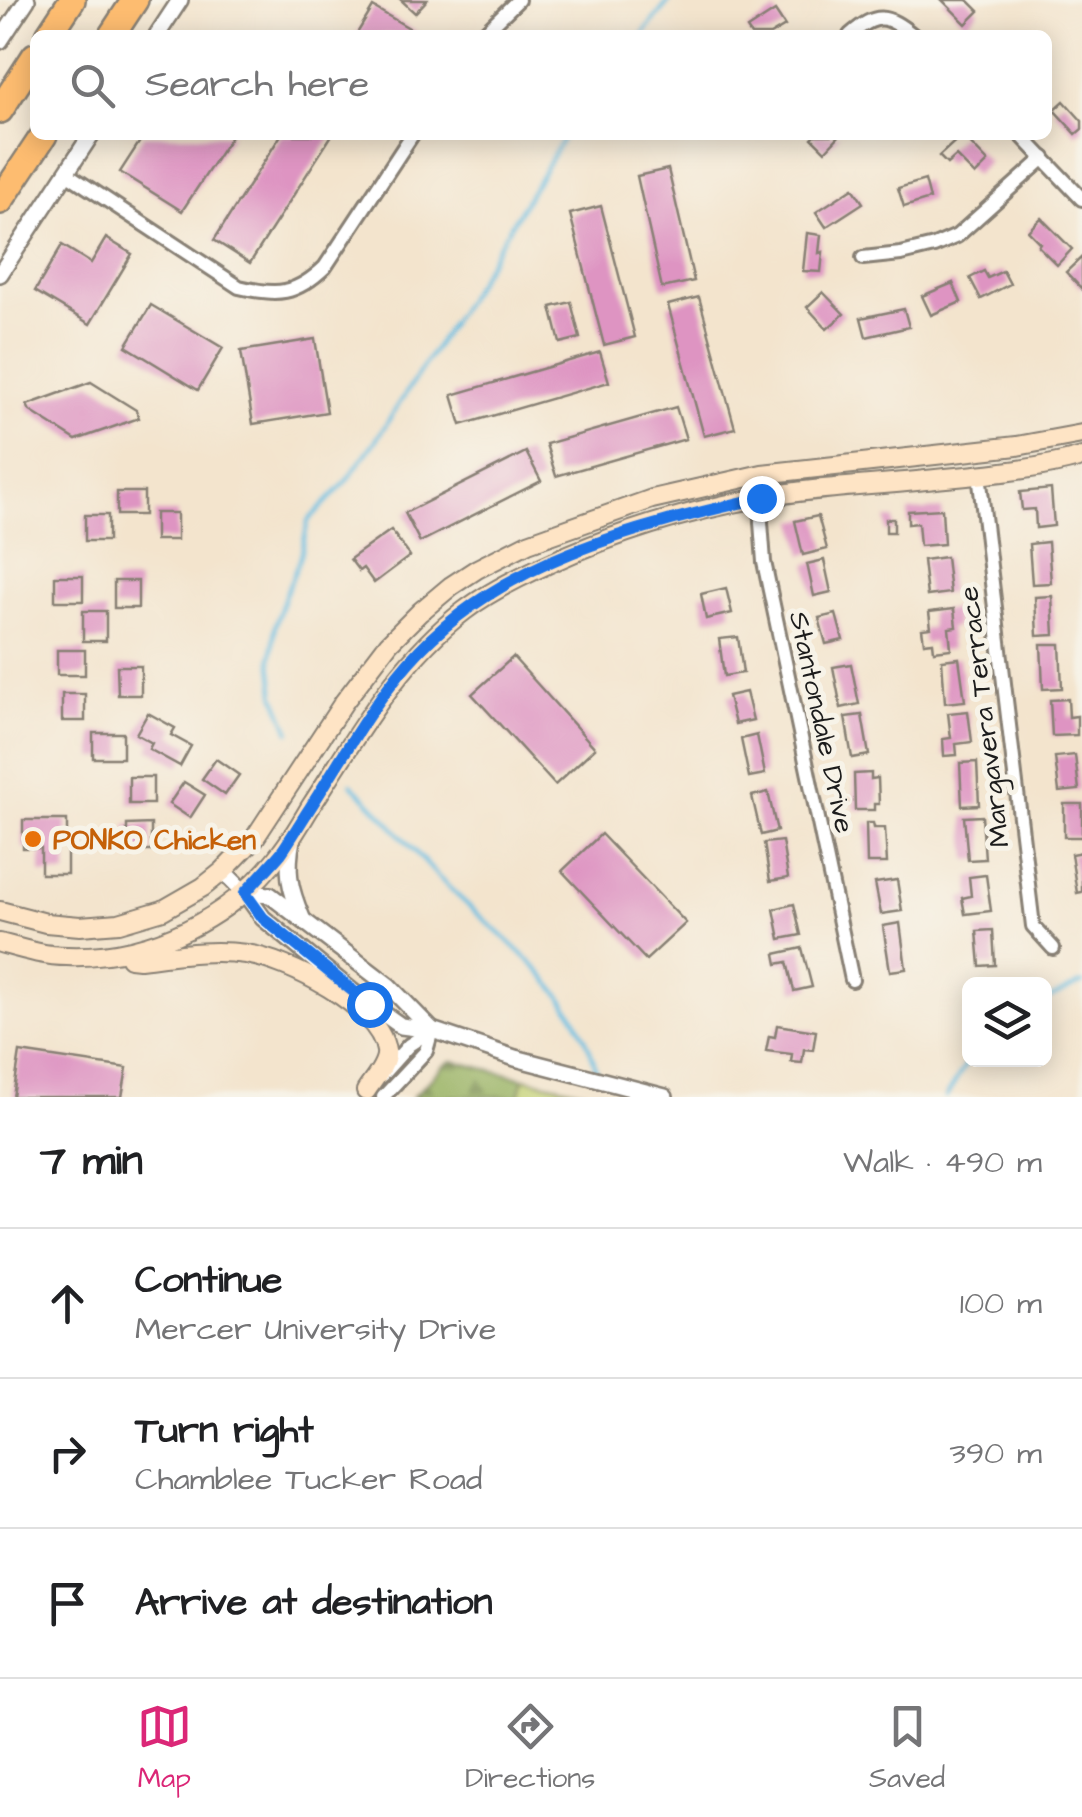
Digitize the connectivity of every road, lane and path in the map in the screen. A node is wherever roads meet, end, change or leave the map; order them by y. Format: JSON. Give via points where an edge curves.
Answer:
{"nodes":[{"id":1,"x":27,"y":0,"type":"edge"},
{"id":2,"x":72,"y":0,"type":"edge"},
{"id":3,"x":136,"y":0,"type":"edge"},
{"id":4,"x":180,"y":0,"type":"edge"},
{"id":5,"x":518,"y":0,"type":"edge"},
{"id":6,"x":52,"y":30,"type":"edge"},
{"id":7,"x":115,"y":30,"type":"edge"},
{"id":8,"x":160,"y":30,"type":"edge"},
{"id":9,"x":487,"y":30,"type":"edge"},
{"id":10,"x":855,"y":30,"type":"edge"},
{"id":11,"x":906,"y":30,"type":"edge"},
{"id":12,"x":0,"y":42,"type":"edge"},
{"id":13,"x":30,"y":64,"type":"edge"},
{"id":14,"x":0,"y":110,"type":"edge"},
{"id":15,"x":41,"y":140,"type":"edge"},
{"id":16,"x":88,"y":140,"type":"edge"},
{"id":17,"x":409,"y":140,"type":"edge"},
{"id":18,"x":1026,"y":140,"type":"edge"},
{"id":19,"x":1044,"y":158,"type":"junction"},
{"id":20,"x":66,"y":173,"type":"junction"},
{"id":21,"x":1082,"y":199,"type":"edge"},
{"id":22,"x":0,"y":201,"type":"edge"},
{"id":23,"x":863,"y":258,"type":"dead end"},
{"id":24,"x":0,"y":274,"type":"edge"},
{"id":25,"x":1082,"y":434,"type":"edge"},
{"id":26,"x":1082,"y":457,"type":"edge"},
{"id":27,"x":762,"y":474,"type":"junction"},
{"id":28,"x":979,"y":474,"type":"junction"},
{"id":29,"x":761,"y":498,"type":"junction"},
{"id":30,"x":293,"y":834,"type":"junction"},
{"id":31,"x":223,"y":871,"type":"junction"},
{"id":32,"x":245,"y":893,"type":"junction"},
{"id":33,"x":0,"y":911,"type":"edge"},
{"id":34,"x":304,"y":921,"type":"junction"},
{"id":35,"x":0,"y":943,"type":"edge"},
{"id":36,"x":1052,"y":948,"type":"dead end"},
{"id":37,"x":110,"y":954,"type":"junction"},
{"id":38,"x":852,"y":980,"type":"dead end"},
{"id":39,"x":432,"y":1030,"type":"junction"},
{"id":40,"x":370,"y":1095,"type":"edge"},
{"id":41,"x":665,"y":1097,"type":"edge"}],
"edges":[{"from":1,"to":12,"type":"street"},
{"from":2,"to":6,"type":"highway"},
{"from":3,"to":7,"type":"highway"},
{"from":4,"to":8,"type":"street"},
{"from":5,"to":9,"type":"street"},
{"from":10,"to":11,"type":"street","via":[[884,10]]},
{"from":13,"to":14,"type":"highway"},
{"from":15,"to":22,"type":"highway"},
{"from":16,"to":20,"type":"street"},
{"from":17,"to":20,"type":"street","via":[[325,267],[298,288],[270,294],[239,287]]},
{"from":18,"to":19,"type":"street"},
{"from":19,"to":21,"type":"street"},
{"from":19,"to":23,"type":"street","via":[[957,236]]},
{"from":20,"to":24,"type":"street"},
{"from":25,"to":27,"type":"main road"},
{"from":26,"to":28,"type":"main road"},
{"from":27,"to":29,"type":"street","name":"Stantondale Drive"},
{"from":27,"to":31,"type":"main road","via":[[652,498],[546,536],[451,586],[390,643],[254,839]]},
{"from":28,"to":29,"type":"main road"},
{"from":28,"to":36,"type":"street","name":"Margavera Terrace","via":[[1034,926]]},
{"from":29,"to":30,"type":"main road","via":[[591,544],[467,608],[408,663]]},
{"from":29,"to":38,"type":"street","name":"Stantondale Drive","via":[[764,562]]},
{"from":30,"to":32,"type":"main road"},
{"from":30,"to":34,"type":"street","via":[[288,879]]},
{"from":31,"to":32,"type":"street"},
{"from":31,"to":33,"type":"main road","via":[[162,910],[118,923],[46,924]]},
{"from":32,"to":34,"type":"street","via":[[269,894]]},
{"from":32,"to":37,"type":"main road","via":[[198,926]]},
{"from":32,"to":39,"type":"street","via":[[263,918],[369,1004],[401,1026]]},
{"from":34,"to":39,"type":"street"},
{"from":35,"to":37,"type":"main road","via":[[40,954]]},
{"from":37,"to":40,"type":"main road","via":[[243,954],[297,969],[379,1028],[386,1060]]},
{"from":39,"to":40,"type":"street"},
{"from":39,"to":41,"type":"street"}]}
